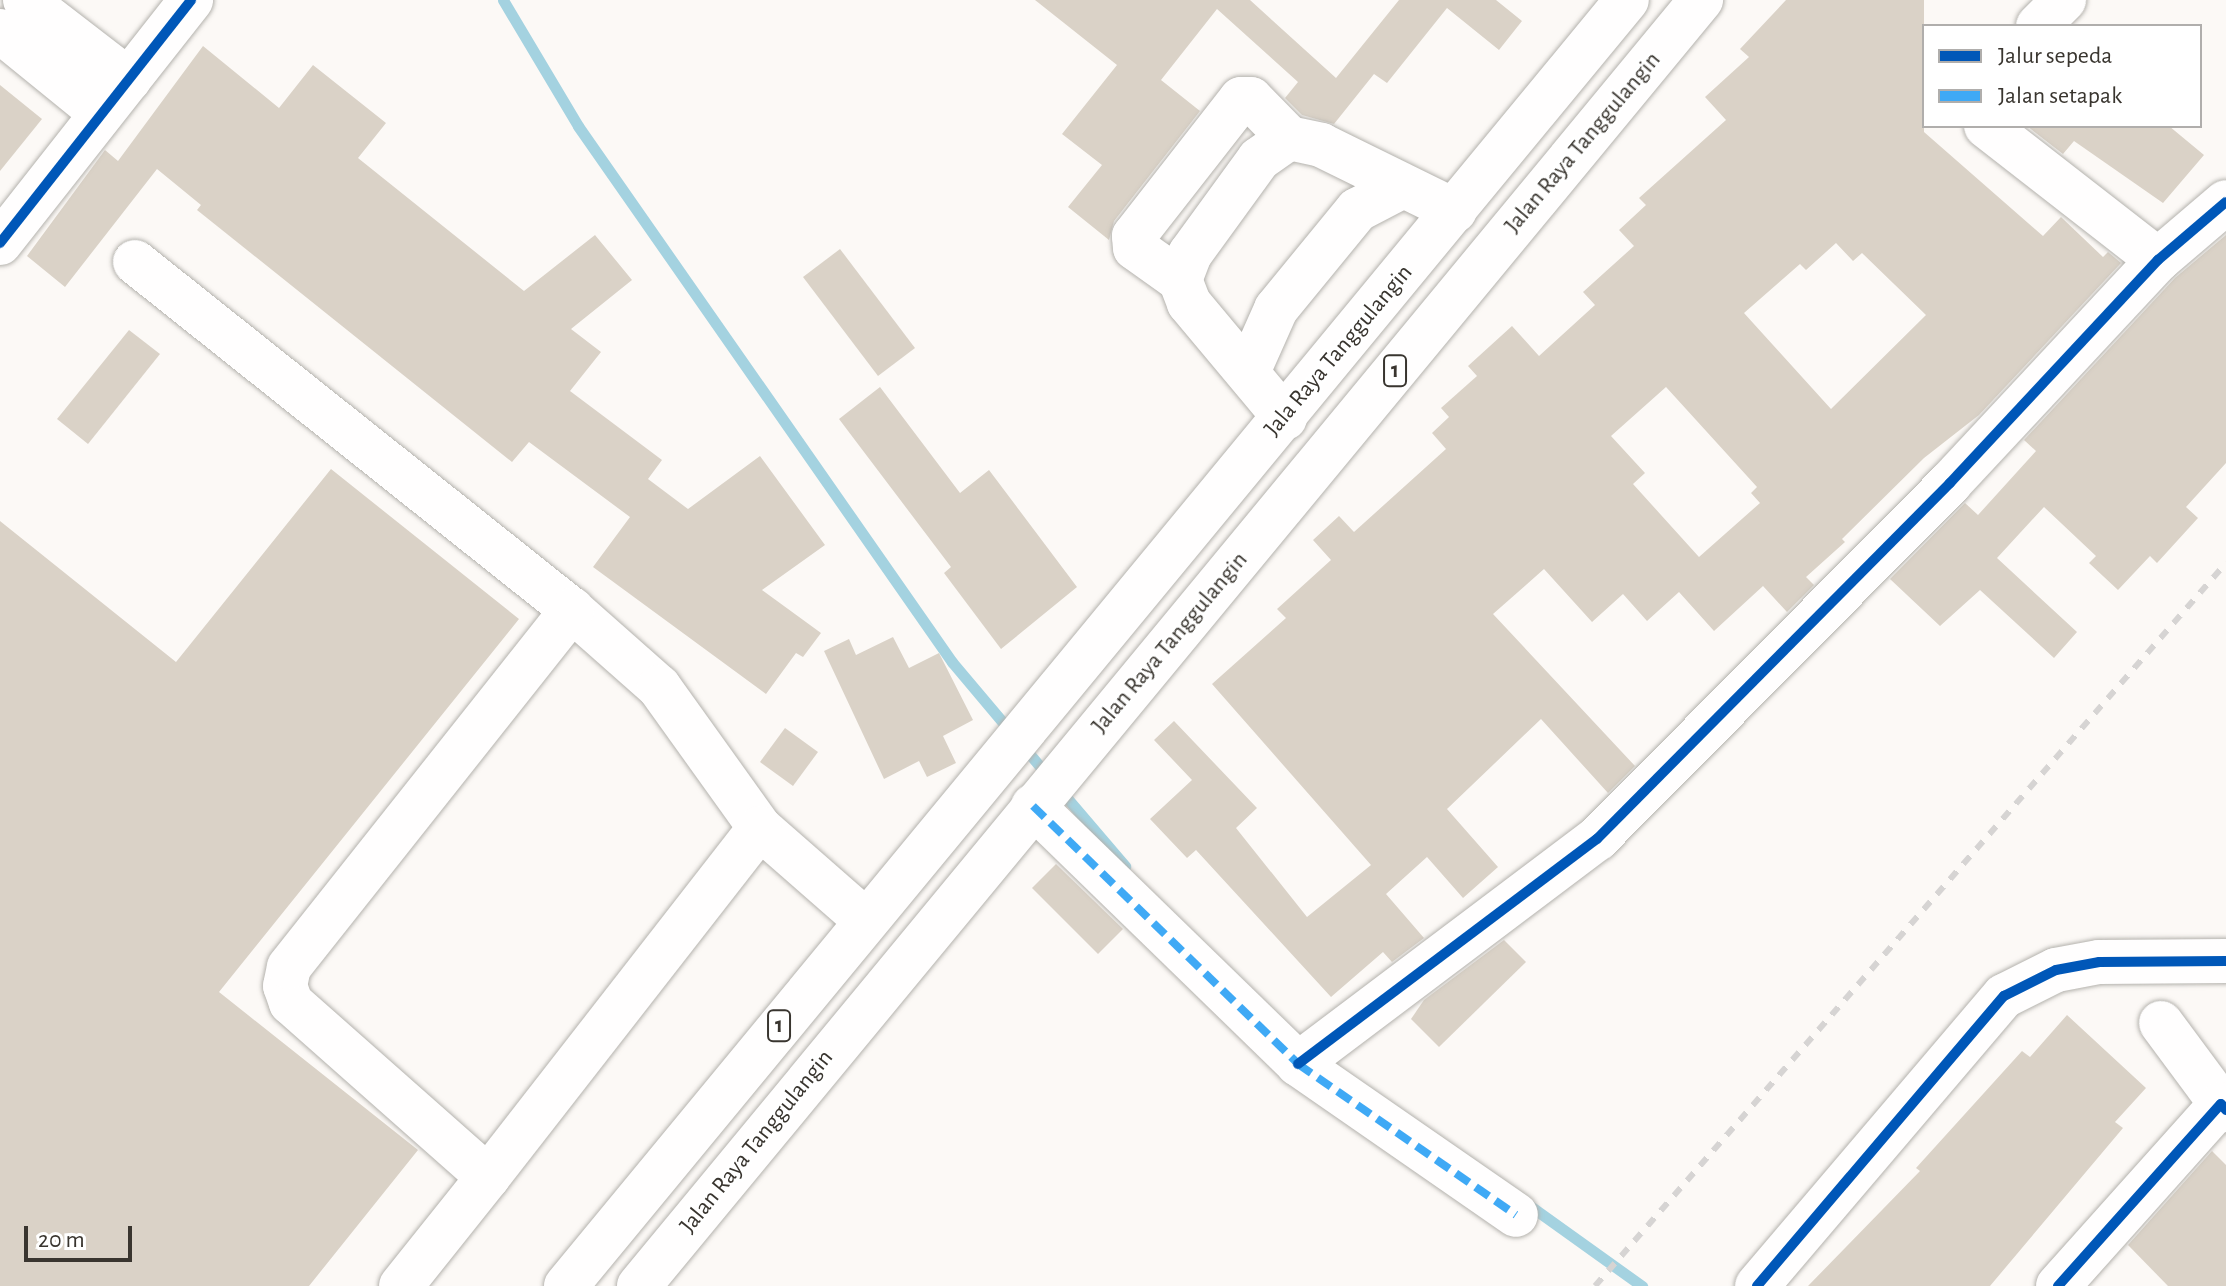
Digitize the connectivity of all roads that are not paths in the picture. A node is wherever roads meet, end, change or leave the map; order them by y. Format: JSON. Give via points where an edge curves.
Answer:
{"nodes":[{"id":1,"x":25,"y":0,"type":"edge"},
{"id":2,"x":191,"y":0,"type":"edge"},
{"id":3,"x":1627,"y":0,"type":"edge"},
{"id":4,"x":1701,"y":0,"type":"edge"},
{"id":5,"x":2064,"y":0,"type":"edge"},
{"id":6,"x":2040,"y":24,"type":"edge"},
{"id":7,"x":0,"y":31,"type":"edge"},
{"id":8,"x":129,"y":80,"type":"junction"},
{"id":9,"x":101,"y":113,"type":"junction"},
{"id":10,"x":1989,"y":128,"type":"edge"},
{"id":11,"x":1289,"y":138,"type":"junction"},
{"id":12,"x":1403,"y":186,"type":"junction"},
{"id":13,"x":2226,"y":202,"type":"edge"},
{"id":14,"x":1455,"y":211,"type":"junction"},
{"id":15,"x":0,"y":243,"type":"edge"},
{"id":16,"x":2158,"y":260,"type":"junction"},
{"id":17,"x":135,"y":262,"type":"dead end"},
{"id":18,"x":1180,"y":280,"type":"junction"},
{"id":19,"x":1248,"y":372,"type":"junction"},
{"id":20,"x":1285,"y":418,"type":"junction"},
{"id":21,"x":572,"y":610,"type":"junction"},
{"id":22,"x":1039,"y":800,"type":"junction"},
{"id":23,"x":760,"y":828,"type":"junction"},
{"id":24,"x":865,"y":920,"type":"junction"},
{"id":25,"x":2226,"y":961,"type":"edge"},
{"id":26,"x":2161,"y":1023,"type":"dead end"},
{"id":27,"x":1311,"y":1053,"type":"junction"},
{"id":28,"x":2223,"y":1107,"type":"edge"},
{"id":29,"x":488,"y":1177,"type":"junction"},
{"id":30,"x":1516,"y":1215,"type":"dead end"},
{"id":31,"x":2081,"y":1278,"type":"edge"},
{"id":32,"x":401,"y":1286,"type":"edge"},
{"id":33,"x":566,"y":1286,"type":"edge"},
{"id":34,"x":639,"y":1286,"type":"edge"},
{"id":35,"x":1757,"y":1286,"type":"edge"}],
"edges":[{"from":1,"to":8,"type":"main road"},
{"from":2,"to":8,"type":"main road"},
{"from":3,"to":14,"type":"main road","name":"Jala Raya Tanggulangin","number":"1"},
{"from":4,"to":22,"type":"main road","name":"Jalan Raya Tanggulangin","number":"1"},
{"from":5,"to":6,"type":"main road"},
{"from":7,"to":9,"type":"main road"},
{"from":8,"to":9,"type":"main road"},
{"from":9,"to":15,"type":"main road"},
{"from":10,"to":16,"type":"main road"},
{"from":11,"to":12,"type":"main road","via":[[1321,145]]},
{"from":11,"to":18,"type":"main road","via":[[1259,159],[1190,254]]},
{"from":11,"to":18,"type":"main road","via":[[1251,99],[1241,99],[1143,224],[1134,236],[1135,248]]},
{"from":12,"to":14,"type":"main road"},
{"from":12,"to":19,"type":"main road","via":[[1357,210],[1276,309]]},
{"from":13,"to":16,"type":"main road"},
{"from":14,"to":20,"type":"main road","name":"Jala Raya Tanggulangin","number":"1"},
{"from":16,"to":27,"type":"main road","via":[[1950,483],[1597,839]]},
{"from":17,"to":21,"type":"main road"},
{"from":18,"to":19,"type":"main road","via":[[1189,303]]},
{"from":19,"to":20,"type":"main road"},
{"from":20,"to":24,"type":"main road","name":"Jala Raya Tanggulangin","number":"1"},
{"from":21,"to":23,"type":"main road","via":[[659,687]]},
{"from":21,"to":29,"type":"main road","via":[[289,967],[285,986],[291,1003]]},
{"from":22,"to":27,"type":"main road"},
{"from":22,"to":34,"type":"main road","name":"Jalan Raya Tanggulangin","number":"1"},
{"from":23,"to":24,"type":"main road"},
{"from":23,"to":29,"type":"main road"},
{"from":24,"to":33,"type":"main road","number":"1"},
{"from":25,"to":35,"type":"main road","via":[[2099,962],[2056,970],[2004,996]]},
{"from":26,"to":28,"type":"main road"},
{"from":27,"to":30,"type":"main road"},
{"from":28,"to":31,"type":"main road"},
{"from":29,"to":32,"type":"main road"}]}
